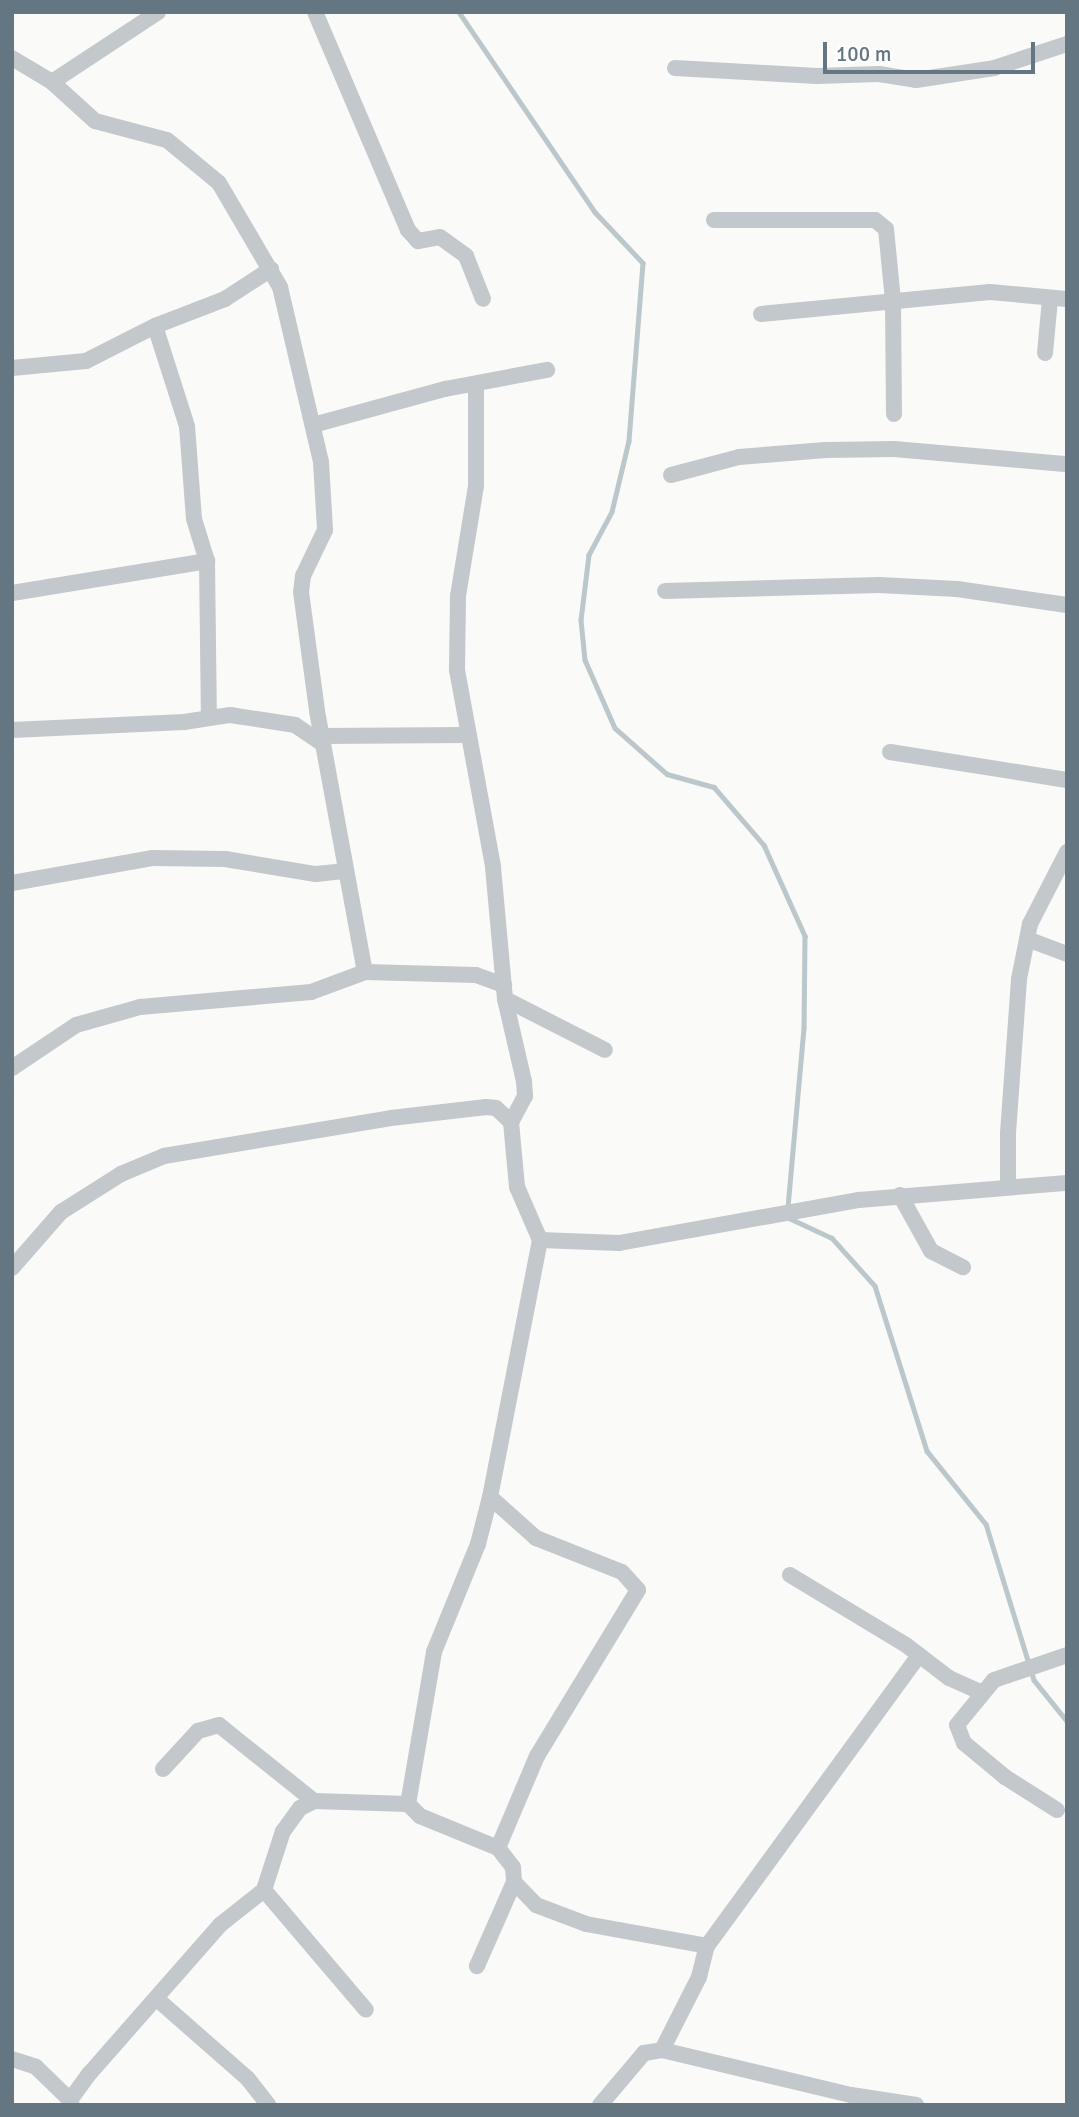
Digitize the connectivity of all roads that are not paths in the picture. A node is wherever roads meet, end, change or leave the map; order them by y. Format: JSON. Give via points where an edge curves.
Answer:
{"nodes":[{"id":1,"x":158,"y":12,"type":"edge"},
{"id":2,"x":315,"y":12,"type":"edge"},
{"id":3,"x":1067,"y":44,"type":"edge"},
{"id":4,"x":12,"y":58,"type":"edge"},
{"id":5,"x":675,"y":68,"type":"dead end"},
{"id":6,"x":52,"y":82,"type":"junction"},
{"id":7,"x":714,"y":220,"type":"dead end"},
{"id":8,"x":271,"y":269,"type":"junction"},
{"id":9,"x":483,"y":299,"type":"dead end"},
{"id":10,"x":1059,"y":299,"type":"edge"},
{"id":11,"x":893,"y":301,"type":"junction"},
{"id":12,"x":761,"y":314,"type":"dead end"},
{"id":13,"x":155,"y":326,"type":"junction"},
{"id":14,"x":1045,"y":354,"type":"dead end"},
{"id":15,"x":12,"y":369,"type":"edge"},
{"id":16,"x":547,"y":370,"type":"dead end"},
{"id":17,"x":476,"y":385,"type":"junction"},
{"id":18,"x":894,"y":414,"type":"dead end"},
{"id":19,"x":313,"y":425,"type":"junction"},
{"id":20,"x":1067,"y":464,"type":"edge"},
{"id":21,"x":671,"y":475,"type":"dead end"},
{"id":22,"x":207,"y":561,"type":"junction"},
{"id":23,"x":665,"y":591,"type":"dead end"},
{"id":24,"x":12,"y":593,"type":"edge"},
{"id":25,"x":1067,"y":605,"type":"edge"},
{"id":26,"x":317,"y":711,"type":"junction"},
{"id":27,"x":209,"y":718,"type":"junction"},
{"id":28,"x":295,"y":725,"type":"junction"},
{"id":29,"x":12,"y":730,"type":"edge"},
{"id":30,"x":467,"y":735,"type":"junction"},
{"id":31,"x":322,"y":740,"type":"junction"},
{"id":32,"x":890,"y":752,"type":"dead end"},
{"id":33,"x":1067,"y":780,"type":"edge"},
{"id":34,"x":1067,"y":852,"type":"edge"},
{"id":35,"x":346,"y":871,"type":"junction"},
{"id":36,"x":12,"y":883,"type":"edge"},
{"id":37,"x":1027,"y":939,"type":"junction"},
{"id":38,"x":1067,"y":954,"type":"edge"},
{"id":39,"x":365,"y":972,"type":"junction"},
{"id":40,"x":505,"y":992,"type":"junction"},
{"id":41,"x":605,"y":1050,"type":"dead end"},
{"id":42,"x":12,"y":1068,"type":"edge"},
{"id":43,"x":511,"y":1122,"type":"junction"},
{"id":44,"x":1067,"y":1183,"type":"edge"},
{"id":45,"x":1009,"y":1187,"type":"junction"},
{"id":46,"x":900,"y":1195,"type":"junction"},
{"id":47,"x":540,"y":1240,"type":"junction"},
{"id":48,"x":963,"y":1267,"type":"dead end"},
{"id":49,"x":12,"y":1268,"type":"edge"},
{"id":50,"x":490,"y":1497,"type":"junction"},
{"id":51,"x":790,"y":1575,"type":"dead end"},
{"id":52,"x":1067,"y":1654,"type":"edge"},
{"id":53,"x":919,"y":1655,"type":"junction"},
{"id":54,"x":949,"y":1678,"type":"junction"},
{"id":55,"x":981,"y":1692,"type":"junction"},
{"id":56,"x":970,"y":1706,"type":"junction"},
{"id":57,"x":163,"y":1769,"type":"dead end"},
{"id":58,"x":314,"y":1801,"type":"junction"},
{"id":59,"x":408,"y":1804,"type":"junction"},
{"id":60,"x":1057,"y":1810,"type":"dead end"},
{"id":61,"x":498,"y":1848,"type":"junction"},
{"id":62,"x":514,"y":1882,"type":"junction"},
{"id":63,"x":264,"y":1890,"type":"junction"},
{"id":64,"x":707,"y":1945,"type":"junction"},
{"id":65,"x":477,"y":1966,"type":"dead end"},
{"id":66,"x":156,"y":1999,"type":"junction"},
{"id":67,"x":366,"y":2010,"type":"dead end"},
{"id":68,"x":662,"y":2050,"type":"junction"},
{"id":69,"x":12,"y":2059,"type":"edge"},
{"id":70,"x":71,"y":2102,"type":"edge"},
{"id":71,"x":603,"y":2104,"type":"edge"},
{"id":72,"x":268,"y":2105,"type":"edge"},
{"id":73,"x":916,"y":2105,"type":"edge"}],
"edges":[{"from":1,"to":6,"type":"street"},
{"from":2,"to":9,"type":"street","via":[[408,230],[418,241],[440,237],[466,256]]},
{"from":3,"to":5,"type":"street","via":[[981,71],[916,80],[879,74],[817,76]]},
{"from":4,"to":6,"type":"street"},
{"from":6,"to":8,"type":"street","via":[[95,121],[167,140],[219,183]]},
{"from":7,"to":11,"type":"street","via":[[875,220],[886,229]]},
{"from":8,"to":13,"type":"street","via":[[225,299]]},
{"from":8,"to":19,"type":"street"},
{"from":10,"to":11,"type":"street","via":[[990,292]]},
{"from":10,"to":14,"type":"street"},
{"from":11,"to":12,"type":"street"},
{"from":11,"to":18,"type":"street"},
{"from":13,"to":15,"type":"street","via":[[86,361]]},
{"from":13,"to":22,"type":"street","via":[[187,426],[192,509]]},
{"from":16,"to":17,"type":"street"},
{"from":17,"to":19,"type":"street","via":[[445,389]]},
{"from":17,"to":30,"type":"street","via":[[476,485],[458,596],[457,670]]},
{"from":19,"to":26,"type":"street","via":[[327,518],[301,592]]},
{"from":20,"to":21,"type":"street","via":[[894,449],[826,450],[739,457]]},
{"from":22,"to":24,"type":"street"},
{"from":22,"to":27,"type":"street"},
{"from":23,"to":25,"type":"street","via":[[879,585],[957,589]]},
{"from":26,"to":28,"type":"street"},
{"from":26,"to":31,"type":"street"},
{"from":27,"to":28,"type":"street","via":[[230,715]]},
{"from":27,"to":29,"type":"street"},
{"from":28,"to":31,"type":"street"},
{"from":30,"to":31,"type":"street"},
{"from":30,"to":40,"type":"street","via":[[493,867]]},
{"from":31,"to":35,"type":"street"},
{"from":32,"to":33,"type":"street"},
{"from":34,"to":37,"type":"street","via":[[1039,904]]},
{"from":35,"to":36,"type":"street","via":[[316,874],[225,859],[152,858]]},
{"from":35,"to":39,"type":"street"},
{"from":37,"to":38,"type":"street"},
{"from":37,"to":45,"type":"street","via":[[1008,1133]]},
{"from":39,"to":40,"type":"street","via":[[476,975]]},
{"from":39,"to":42,"type":"street","via":[[311,992],[140,1007],[106,1016],[52,1038]]},
{"from":40,"to":41,"type":"street"},
{"from":40,"to":43,"type":"street","via":[[525,1096]]},
{"from":43,"to":47,"type":"street","via":[[517,1187]]},
{"from":43,"to":49,"type":"street","via":[[496,1108],[486,1107],[164,1156],[121,1174],[61,1212]]},
{"from":44,"to":45,"type":"street"},
{"from":45,"to":46,"type":"street"},
{"from":46,"to":47,"type":"street","via":[[619,1243]]},
{"from":46,"to":48,"type":"street","via":[[931,1251]]},
{"from":47,"to":50,"type":"street"},
{"from":50,"to":59,"type":"street","via":[[478,1544],[434,1653]]},
{"from":50,"to":61,"type":"street","via":[[536,1538],[622,1572],[638,1590],[537,1756]]},
{"from":51,"to":53,"type":"street"},
{"from":52,"to":55,"type":"street","via":[[1003,1675]]},
{"from":53,"to":54,"type":"street"},
{"from":53,"to":64,"type":"street"},
{"from":54,"to":55,"type":"street"},
{"from":54,"to":56,"type":"street"},
{"from":55,"to":56,"type":"street"},
{"from":56,"to":60,"type":"street","via":[[957,1726],[964,1742],[1005,1777]]},
{"from":57,"to":58,"type":"street","via":[[198,1731],[219,1725]]},
{"from":58,"to":59,"type":"street"},
{"from":58,"to":63,"type":"street","via":[[290,1817]]},
{"from":59,"to":61,"type":"street","via":[[420,1816]]},
{"from":61,"to":62,"type":"street","via":[[509,1856]]},
{"from":62,"to":64,"type":"street","via":[[537,1905],[586,1924]]},
{"from":62,"to":65,"type":"street"},
{"from":63,"to":66,"type":"street","via":[[220,1924]]},
{"from":63,"to":67,"type":"street"},
{"from":64,"to":68,"type":"street","via":[[699,1978]]},
{"from":66,"to":70,"type":"street"},
{"from":66,"to":72,"type":"street","via":[[248,2079]]},
{"from":68,"to":71,"type":"street","via":[[644,2053]]},
{"from":68,"to":73,"type":"street","via":[[851,2095]]},
{"from":69,"to":70,"type":"street","via":[[36,2067]]}]}
